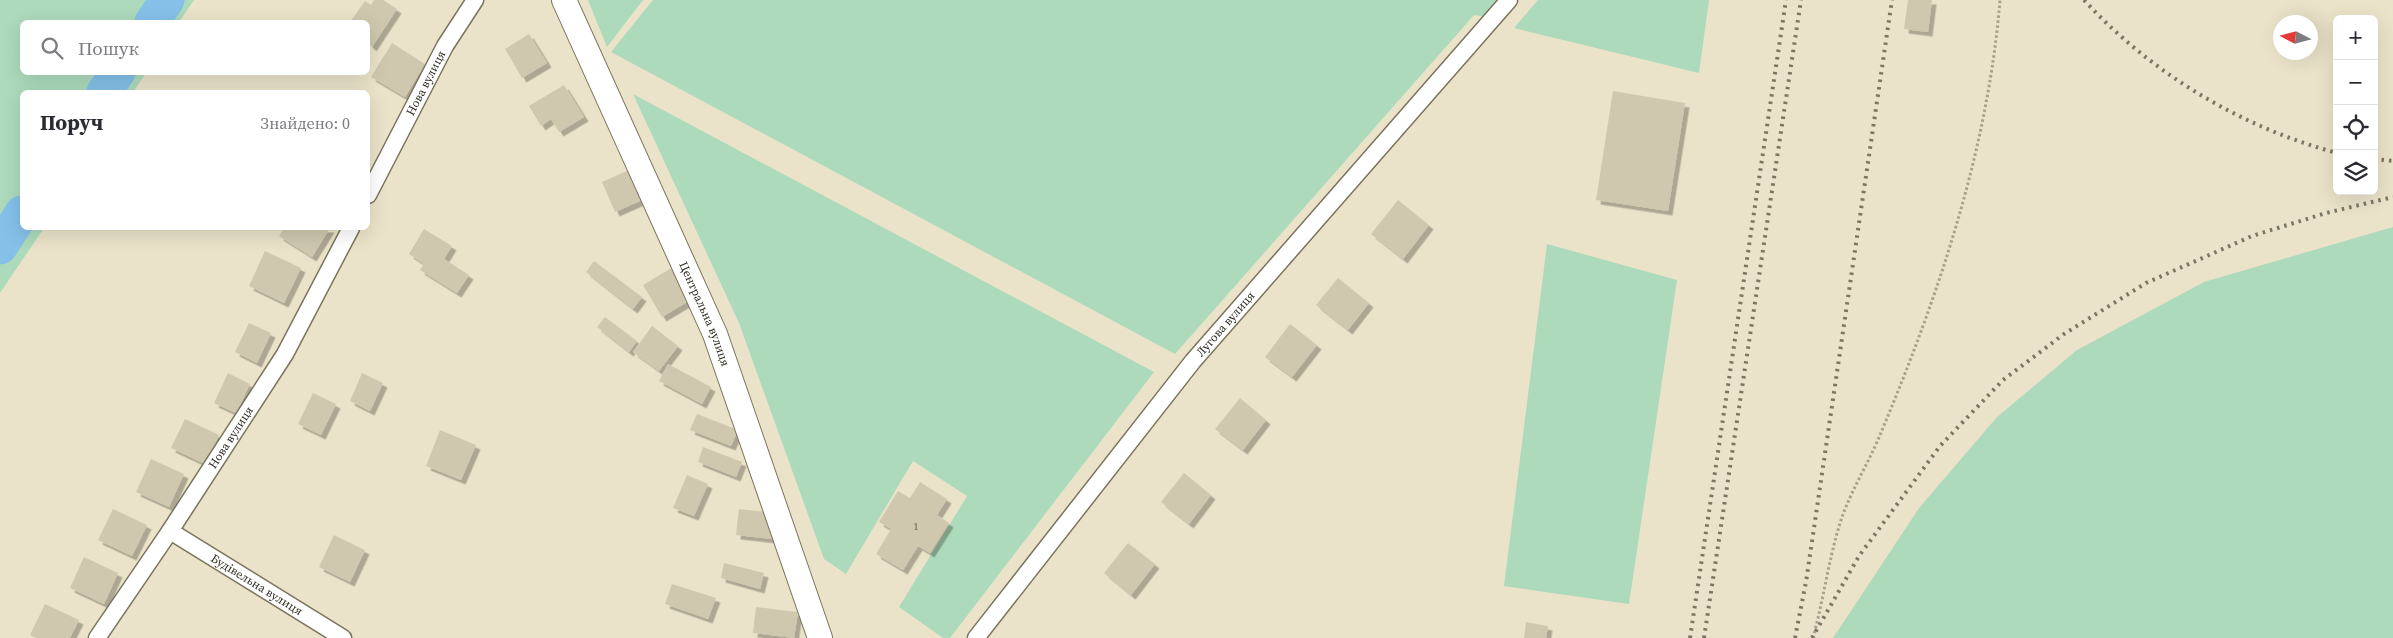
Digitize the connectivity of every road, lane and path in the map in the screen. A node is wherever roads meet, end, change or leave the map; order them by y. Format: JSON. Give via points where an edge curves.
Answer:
{"nodes":[{"id":1,"x":475,"y":0,"type":"edge"},
{"id":2,"x":564,"y":0,"type":"edge"},
{"id":3,"x":1509,"y":0,"type":"edge"},
{"id":4,"x":2000,"y":0,"type":"edge"},
{"id":5,"x":370,"y":191,"type":"edge"},
{"id":6,"x":350,"y":230,"type":"edge"},
{"id":7,"x":170,"y":531,"type":"junction"},
{"id":8,"x":97,"y":638,"type":"edge"},
{"id":9,"x":343,"y":638,"type":"edge"},
{"id":10,"x":820,"y":638,"type":"edge"},
{"id":11,"x":976,"y":638,"type":"edge"},
{"id":12,"x":1813,"y":638,"type":"edge"}],
"edges":[{"from":1,"to":5,"type":"street","name":"Нова вулиця","via":[[445,46]]},
{"from":2,"to":10,"type":"street","name":"Центральна вулиця","via":[[715,334]]},
{"from":3,"to":11,"type":"street","name":"Лугова вулиця","via":[[1193,362]]},
{"from":4,"to":12,"type":"path","via":[[1990,86],[1957,219],[1935,289],[1880,435],[1842,516]]},
{"from":6,"to":7,"type":"street","name":"Нова вулиця","via":[[285,354]]},
{"from":7,"to":8,"type":"street","name":"Нова вулиця"},
{"from":7,"to":9,"type":"street","name":"Будівельна вулиця"}]}
